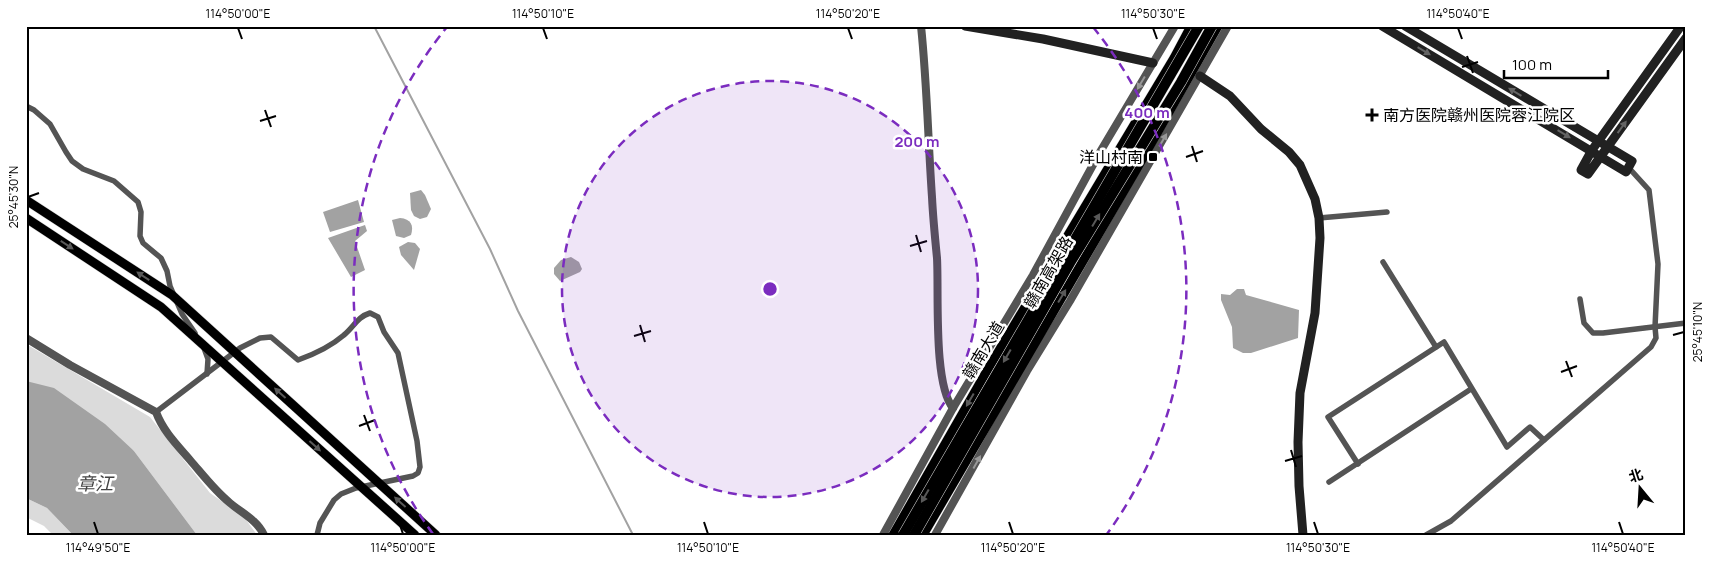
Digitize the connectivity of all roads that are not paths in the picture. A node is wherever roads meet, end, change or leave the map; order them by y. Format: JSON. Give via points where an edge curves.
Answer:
{"nodes":[{"id":1,"x":921,"y":26,"type":"edge"},
{"id":2,"x":965,"y":26,"type":"edge"},
{"id":3,"x":1175,"y":26,"type":"edge"},
{"id":4,"x":1191,"y":26,"type":"edge"},
{"id":5,"x":1199,"y":26,"type":"edge"},
{"id":6,"x":1212,"y":26,"type":"edge"},
{"id":7,"x":1218,"y":26,"type":"edge"},
{"id":8,"x":1228,"y":26,"type":"edge"},
{"id":9,"x":1382,"y":26,"type":"edge"},
{"id":10,"x":1405,"y":26,"type":"edge"},
{"id":11,"x":1681,"y":26,"type":"edge"},
{"id":12,"x":1686,"y":38,"type":"edge"},
{"id":13,"x":1174,"y":58,"type":"junction"},
{"id":14,"x":1153,"y":63,"type":"junction"},
{"id":15,"x":1197,"y":73,"type":"junction"},
{"id":16,"x":26,"y":106,"type":"edge"},
{"id":17,"x":1598,"y":141,"type":"junction"},
{"id":18,"x":1608,"y":147,"type":"junction"},
{"id":19,"x":1592,"y":150,"type":"junction"},
{"id":20,"x":1601,"y":156,"type":"junction"},
{"id":21,"x":1629,"y":168,"type":"junction"},
{"id":22,"x":26,"y":200,"type":"edge"},
{"id":23,"x":1387,"y":212,"type":"dead end"},
{"id":24,"x":26,"y":218,"type":"edge"},
{"id":25,"x":1319,"y":218,"type":"junction"},
{"id":26,"x":1383,"y":262,"type":"dead end"},
{"id":27,"x":174,"y":296,"type":"junction"},
{"id":28,"x":1580,"y":299,"type":"dead end"},
{"id":29,"x":1028,"y":305,"type":"junction"},
{"id":30,"x":1050,"y":317,"type":"junction"},
{"id":31,"x":1686,"y":323,"type":"edge"},
{"id":32,"x":1655,"y":327,"type":"junction"},
{"id":33,"x":26,"y":338,"type":"edge"},
{"id":34,"x":200,"y":342,"type":"junction"},
{"id":35,"x":1436,"y":347,"type":"junction"},
{"id":36,"x":235,"y":352,"type":"junction"},
{"id":37,"x":223,"y":362,"type":"junction"},
{"id":38,"x":988,"y":369,"type":"junction"},
{"id":39,"x":208,"y":374,"type":"junction"},
{"id":40,"x":1012,"y":382,"type":"junction"},
{"id":41,"x":1471,"y":389,"type":"junction"},
{"id":42,"x":954,"y":408,"type":"junction"},
{"id":43,"x":156,"y":412,"type":"junction"},
{"id":44,"x":1544,"y":440,"type":"junction"},
{"id":45,"x":1358,"y":464,"type":"junction"},
{"id":46,"x":1330,"y":482,"type":"dead end"},
{"id":47,"x":379,"y":483,"type":"junction"},
{"id":48,"x":361,"y":486,"type":"junction"},
{"id":49,"x":264,"y":535,"type":"edge"},
{"id":50,"x":317,"y":535,"type":"edge"},
{"id":51,"x":414,"y":535,"type":"edge"},
{"id":52,"x":436,"y":535,"type":"edge"},
{"id":53,"x":883,"y":535,"type":"edge"},
{"id":54,"x":893,"y":535,"type":"edge"},
{"id":55,"x":903,"y":535,"type":"edge"},
{"id":56,"x":914,"y":535,"type":"edge"},
{"id":57,"x":923,"y":535,"type":"edge"},
{"id":58,"x":935,"y":535,"type":"edge"},
{"id":59,"x":1303,"y":535,"type":"edge"},
{"id":60,"x":1426,"y":535,"type":"edge"}],
"edges":[{"from":1,"to":42,"type":"street","via":[[937,260],[940,357],[943,383],[948,401]]},
{"from":2,"to":14,"type":"main road"},
{"from":3,"to":14,"type":"street"},
{"from":4,"to":13,"type":"main road","name":"赣南大道"},
{"from":5,"to":55,"type":"highway","name":"赣南高架路","one_way":true,"bridge":true},
{"from":56,"to":6,"type":"highway","name":"赣南高架路","one_way":true,"bridge":true,"via":[[1070,263]]},
{"from":7,"to":15,"type":"main road"},
{"from":8,"to":15,"type":"street"},
{"from":9,"to":19,"type":"main road","one_way":true},
{"from":17,"to":10,"type":"main road","one_way":true},
{"from":11,"to":17,"type":"main road"},
{"from":18,"to":12,"type":"main road","one_way":true},
{"from":13,"to":15,"type":"main road"},
{"from":13,"to":29,"type":"main road","name":"赣南大道"},
{"from":14,"to":42,"type":"street","one_way":true},
{"from":15,"to":25,"type":"main road","via":[[1230,96],[1300,165],[1315,199]]},
{"from":30,"to":15,"type":"main road","one_way":true},
{"from":58,"to":15,"type":"street","one_way":true},
{"from":16,"to":27,"type":"street","via":[[50,124],[72,161],[114,181],[138,202],[140,236],[143,243],[161,258]]},
{"from":17,"to":18,"type":"main road"},
{"from":17,"to":19,"type":"main road"},
{"from":18,"to":20,"type":"main road"},
{"from":18,"to":21,"type":"main road","via":[[1632,161]]},
{"from":19,"to":20,"type":"main road"},
{"from":19,"to":20,"type":"main road","via":[[1581,170],[1588,174]]},
{"from":20,"to":21,"type":"main road","via":[[1626,172]]},
{"from":21,"to":32,"type":"street","via":[[1649,190],[1658,264]]},
{"from":27,"to":22,"type":"main road","one_way":true},
{"from":23,"to":25,"type":"street"},
{"from":24,"to":34,"type":"main road","one_way":true,"via":[[161,307]]},
{"from":25,"to":59,"type":"main road","via":[[1315,313],[1300,393],[1299,486]]},
{"from":26,"to":35,"type":"street"},
{"from":27,"to":34,"type":"street"},
{"from":27,"to":36,"type":"main road"},
{"from":28,"to":32,"type":"street","via":[[1584,323],[1593,333]]},
{"from":29,"to":30,"type":"main road"},
{"from":29,"to":38,"type":"main road","name":"赣南大道"},
{"from":30,"to":40,"type":"main road"},
{"from":31,"to":32,"type":"street"},
{"from":32,"to":44,"type":"street","via":[[1656,338],[1651,347]]},
{"from":33,"to":43,"type":"street"},
{"from":34,"to":37,"type":"main road"},
{"from":34,"to":39,"type":"street","via":[[208,359]]},
{"from":35,"to":41,"type":"street","via":[[1444,342]]},
{"from":35,"to":45,"type":"street","via":[[1328,417]]},
{"from":36,"to":37,"type":"street"},
{"from":47,"to":36,"type":"main road","one_way":true},
{"from":36,"to":47,"type":"street","via":[[260,338],[271,337],[298,360],[326,348],[344,335],[362,315],[370,313],[378,317],[398,352],[420,467],[413,476]]},
{"from":37,"to":39,"type":"street"},
{"from":37,"to":48,"type":"main road","one_way":true},
{"from":38,"to":40,"type":"main road"},
{"from":38,"to":54,"type":"main road","name":"赣南大道","one_way":true},
{"from":39,"to":43,"type":"street"},
{"from":40,"to":57,"type":"main road"},
{"from":41,"to":44,"type":"street","via":[[1507,447],[1530,427]]},
{"from":41,"to":45,"type":"street"},
{"from":42,"to":53,"type":"street"},
{"from":43,"to":49,"type":"street","via":[[169,436],[214,488],[248,516]]},
{"from":44,"to":60,"type":"street","via":[[1451,521]]},
{"from":45,"to":46,"type":"street"},
{"from":47,"to":48,"type":"street"},
{"from":52,"to":47,"type":"main road","one_way":true},
{"from":48,"to":50,"type":"street","via":[[334,500],[320,523]]},
{"from":48,"to":51,"type":"main road"}]}
